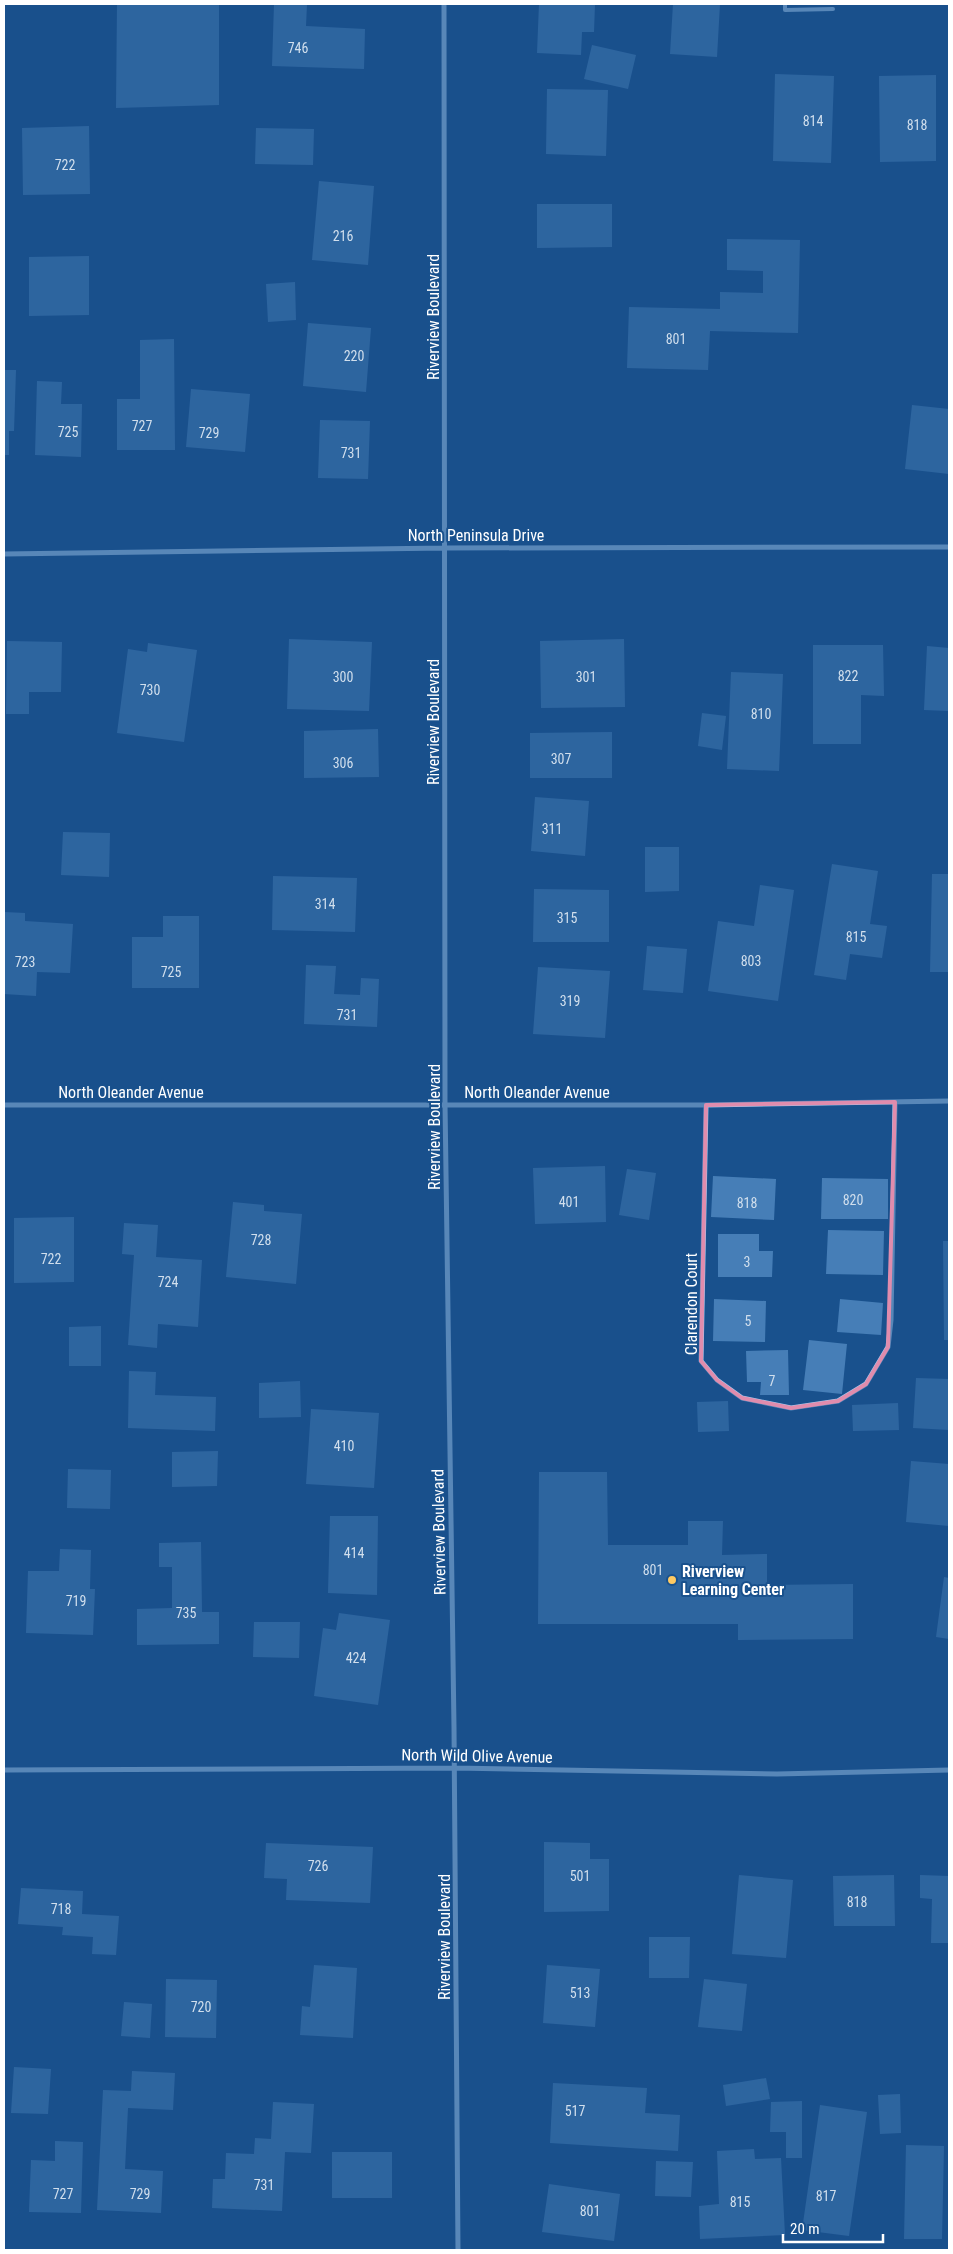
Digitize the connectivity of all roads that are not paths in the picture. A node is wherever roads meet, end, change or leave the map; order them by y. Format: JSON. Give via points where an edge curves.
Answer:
{"nodes":[{"id":1,"x":444,"y":4,"type":"edge"},
{"id":2,"x":784,"y":4,"type":"edge"},
{"id":3,"x":833,"y":9,"type":"dead end"},
{"id":4,"x":949,"y":547,"type":"edge"},
{"id":5,"x":446,"y":548,"type":"junction"},
{"id":6,"x":4,"y":554,"type":"edge"},
{"id":7,"x":895,"y":1102,"type":"junction"},
{"id":8,"x":949,"y":1102,"type":"edge"},
{"id":9,"x":445,"y":1104,"type":"junction"},
{"id":10,"x":4,"y":1105,"type":"edge"},
{"id":11,"x":706,"y":1105,"type":"junction"},
{"id":12,"x":455,"y":1768,"type":"junction"},
{"id":13,"x":4,"y":1770,"type":"edge"},
{"id":14,"x":949,"y":1770,"type":"edge"},
{"id":15,"x":458,"y":2250,"type":"edge"}],
"edges":[{"from":1,"to":5,"type":"street","name":"Riverview Boulevard"},
{"from":2,"to":3,"type":"lane","via":[[785,10]]},
{"from":4,"to":5,"type":"street","name":"North Peninsula Drive"},
{"from":5,"to":6,"type":"street","name":"North Peninsula Drive"},
{"from":5,"to":9,"type":"street","name":"Riverview Boulevard"},
{"from":7,"to":8,"type":"street","name":"North Oleander Avenue"},
{"from":7,"to":11,"type":"street","name":"North Oleander Avenue"},
{"from":7,"to":11,"type":"street","name":"Clarendon Court","via":[[888,1347],[866,1384],[838,1401],[791,1408],[742,1398],[716,1380],[701,1361]]},
{"from":9,"to":10,"type":"street","name":"North Oleander Avenue"},
{"from":9,"to":11,"type":"street","name":"North Oleander Avenue"},
{"from":9,"to":12,"type":"street","name":"Riverview Boulevard"},
{"from":12,"to":13,"type":"street","name":"North Wild Olive Avenue"},
{"from":12,"to":14,"type":"street","name":"North Wild Olive Avenue","via":[[777,1774]]},
{"from":12,"to":15,"type":"street","name":"Riverview Boulevard"}]}
